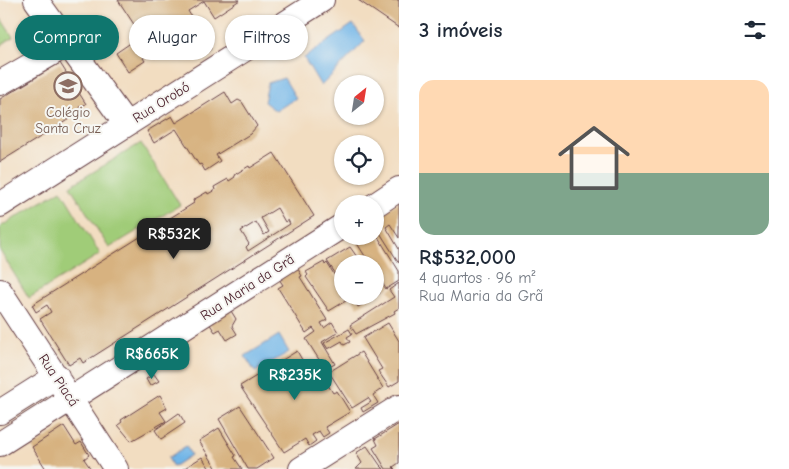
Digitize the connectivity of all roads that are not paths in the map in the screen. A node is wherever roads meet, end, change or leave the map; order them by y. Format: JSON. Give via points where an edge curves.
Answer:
{"nodes":[{"id":1,"x":36,"y":0,"type":"edge"},
{"id":2,"x":322,"y":0,"type":"edge"},
{"id":3,"x":47,"y":15,"type":"edge"},
{"id":4,"x":40,"y":60,"type":"edge"},
{"id":5,"x":80,"y":60,"type":"edge"},
{"id":6,"x":0,"y":83,"type":"edge"},
{"id":7,"x":126,"y":124,"type":"junction"},
{"id":8,"x":399,"y":189,"type":"edge"},
{"id":9,"x":384,"y":199,"type":"edge"},
{"id":10,"x":0,"y":205,"type":"edge"},
{"id":11,"x":334,"y":231,"type":"edge"},
{"id":12,"x":0,"y":291,"type":"edge"},
{"id":13,"x":57,"y":376,"type":"junction"},
{"id":14,"x":73,"y":399,"type":"junction"},
{"id":15,"x":399,"y":407,"type":"edge"},
{"id":16,"x":0,"y":412,"type":"edge"},
{"id":17,"x":0,"y":444,"type":"edge"},
{"id":18,"x":116,"y":469,"type":"edge"},
{"id":19,"x":301,"y":469,"type":"edge"}],
"edges":[{"from":1,"to":3,"type":"street"},
{"from":2,"to":7,"type":"street","name":"Rua Orobó"},
{"from":4,"to":6,"type":"street"},
{"from":5,"to":7,"type":"street"},
{"from":7,"to":10,"type":"street","name":"Rua Orobó"},
{"from":8,"to":9,"type":"street"},
{"from":11,"to":14,"type":"street","name":"Rua Maria da Grã"},
{"from":12,"to":13,"type":"street","name":"Rua Piacá"},
{"from":13,"to":14,"type":"street","name":"Rua Piacá"},
{"from":13,"to":16,"type":"street"},
{"from":14,"to":17,"type":"street","name":"Rua Maria da Grã"},
{"from":14,"to":18,"type":"street","name":"Rua Piacá"},
{"from":15,"to":19,"type":"street"}]}
